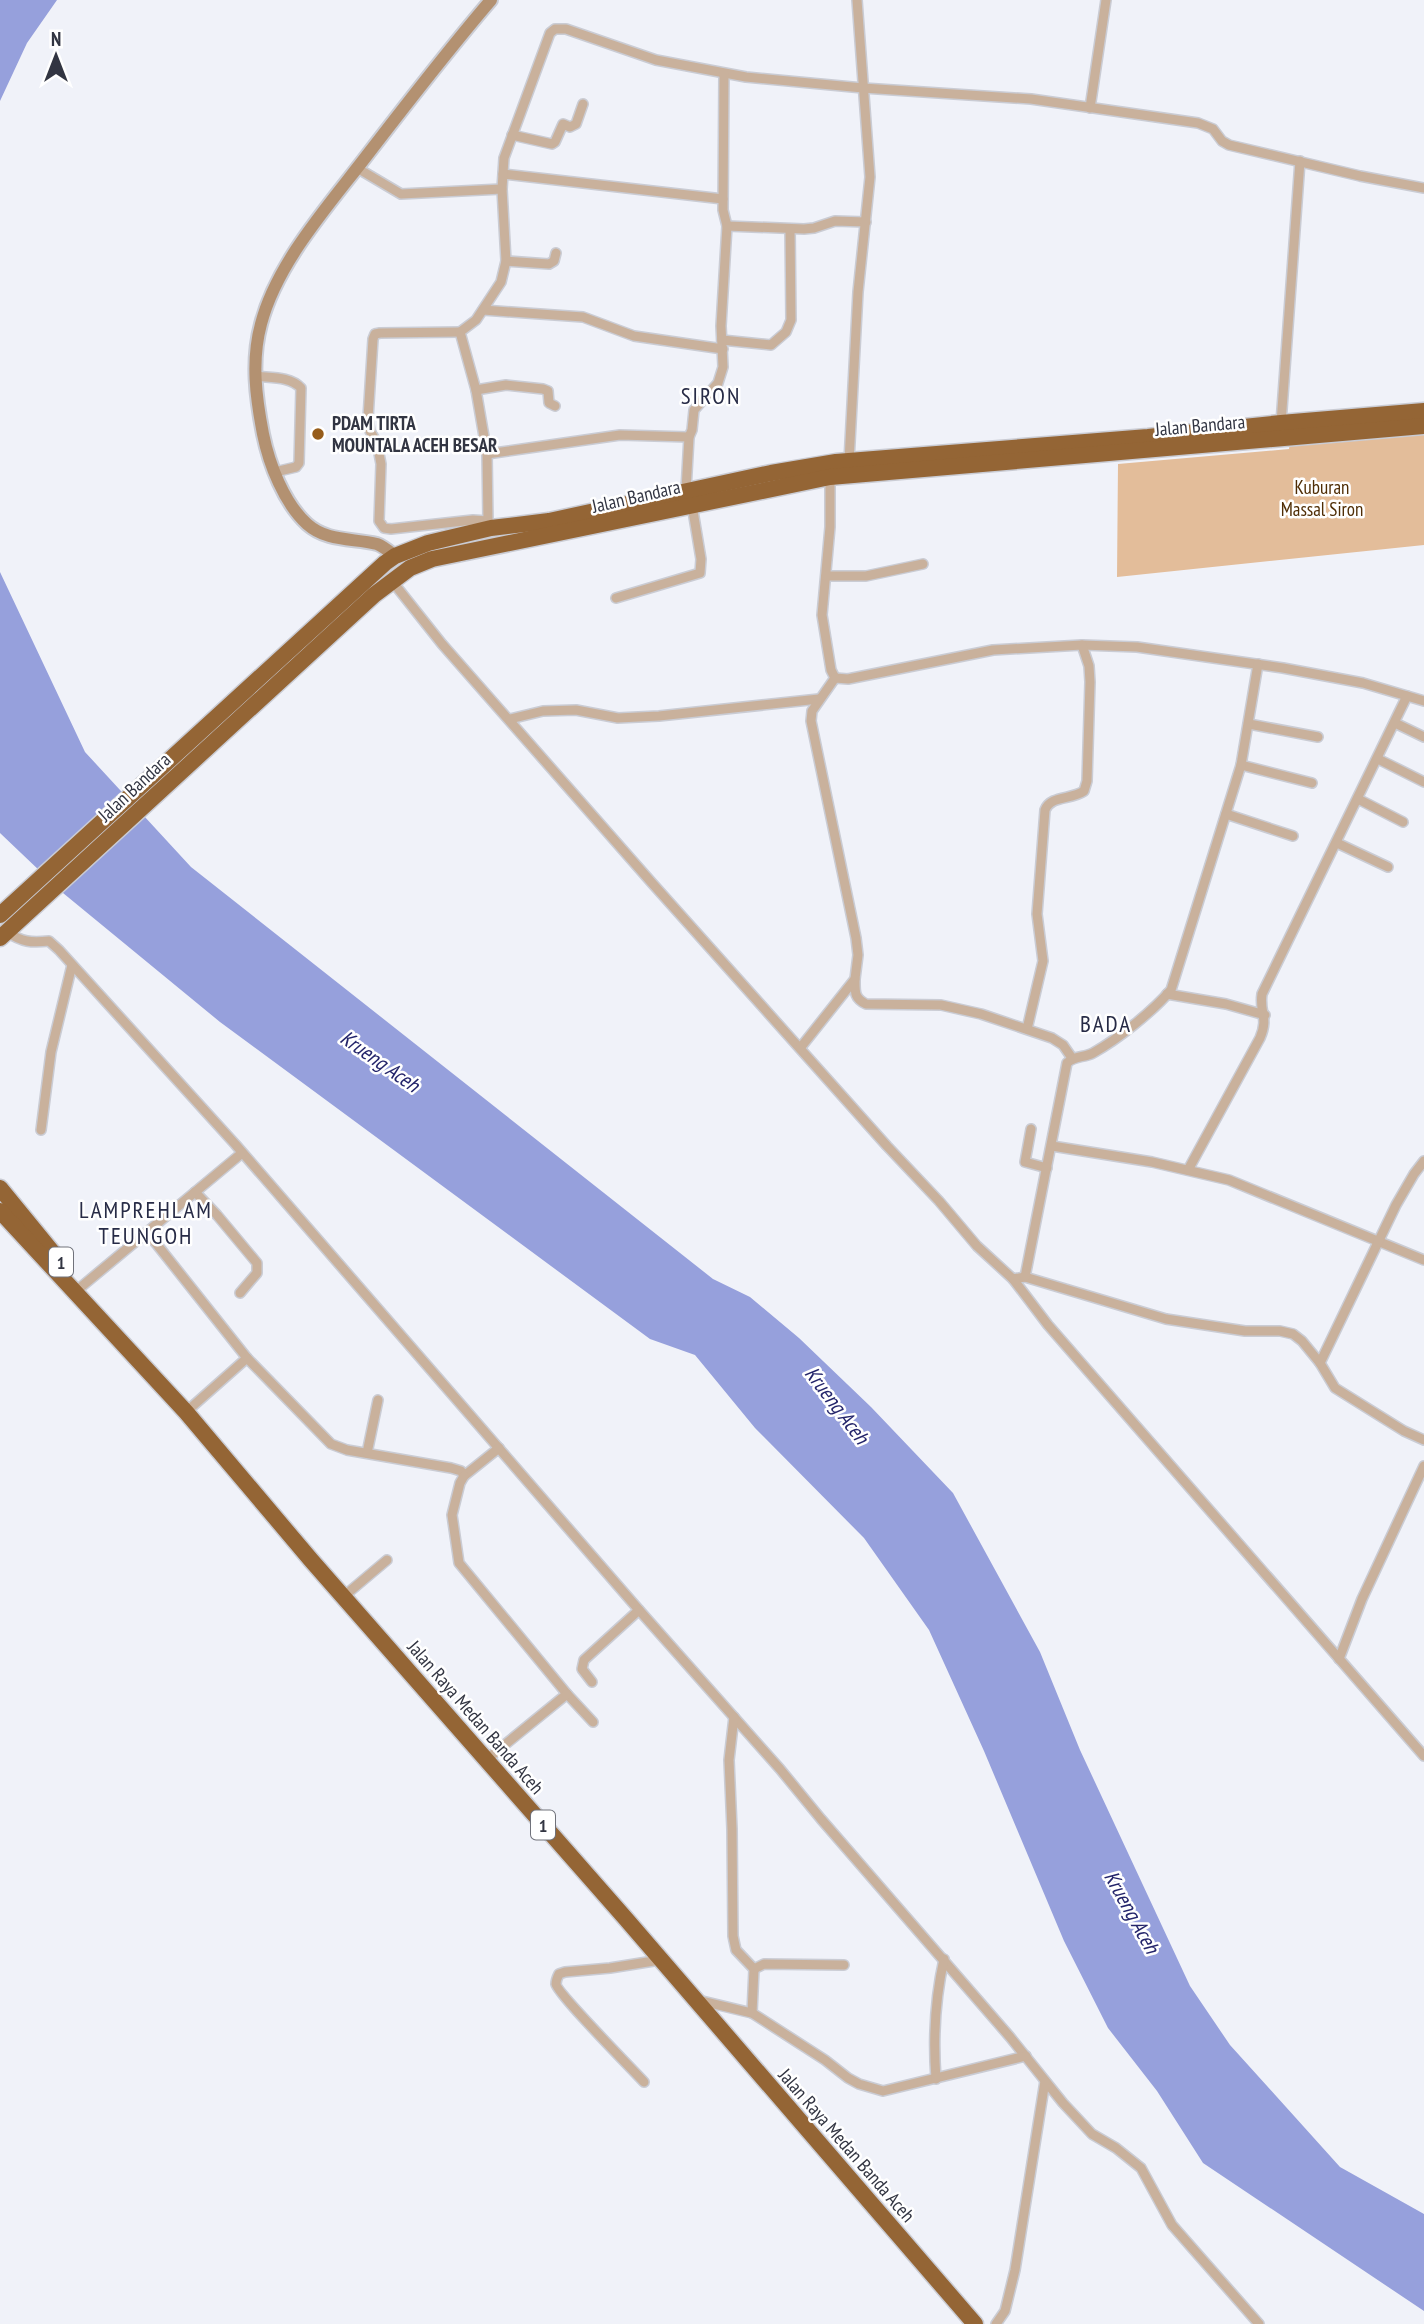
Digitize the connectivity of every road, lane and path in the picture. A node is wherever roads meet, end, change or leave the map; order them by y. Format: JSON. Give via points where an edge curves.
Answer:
{"nodes":[{"id":1,"x":491,"y":0,"type":"edge"},
{"id":2,"x":856,"y":0,"type":"edge"},
{"id":3,"x":1106,"y":0,"type":"edge"},
{"id":4,"x":724,"y":74,"type":"junction"},
{"id":5,"x":863,"y":88,"type":"junction"},
{"id":6,"x":583,"y":104,"type":"dead end"},
{"id":7,"x":1090,"y":108,"type":"junction"},
{"id":8,"x":512,"y":135,"type":"junction"},
{"id":9,"x":1300,"y":161,"type":"junction"},
{"id":10,"x":357,"y":168,"type":"junction"},
{"id":11,"x":503,"y":174,"type":"junction"},
{"id":12,"x":1424,"y":188,"type":"edge"},
{"id":13,"x":502,"y":189,"type":"junction"},
{"id":14,"x":723,"y":199,"type":"junction"},
{"id":15,"x":866,"y":222,"type":"junction"},
{"id":16,"x":727,"y":226,"type":"junction"},
{"id":17,"x":790,"y":229,"type":"junction"},
{"id":18,"x":556,"y":253,"type":"dead end"},
{"id":19,"x":506,"y":261,"type":"junction"},
{"id":20,"x":483,"y":310,"type":"junction"},
{"id":21,"x":460,"y":332,"type":"junction"},
{"id":22,"x":723,"y":345,"type":"junction"},
{"id":23,"x":255,"y":376,"type":"junction"},
{"id":24,"x":475,"y":390,"type":"junction"},
{"id":25,"x":555,"y":406,"type":"dead end"},
{"id":26,"x":1424,"y":411,"type":"edge"},
{"id":27,"x":1281,"y":423,"type":"junction"},
{"id":28,"x":1424,"y":426,"type":"edge"},
{"id":29,"x":689,"y":437,"type":"junction"},
{"id":30,"x":487,"y":453,"type":"junction"},
{"id":31,"x":849,"y":461,"type":"junction"},
{"id":32,"x":275,"y":472,"type":"junction"},
{"id":33,"x":830,"y":477,"type":"junction"},
{"id":34,"x":689,"y":498,"type":"junction"},
{"id":35,"x":490,"y":524,"type":"junction"},
{"id":36,"x":384,"y":527,"type":"junction"},
{"id":37,"x":550,"y":529,"type":"junction"},
{"id":38,"x":379,"y":544,"type":"junction"},
{"id":39,"x":395,"y":556,"type":"junction"},
{"id":40,"x":923,"y":564,"type":"dead end"},
{"id":41,"x":826,"y":576,"type":"junction"},
{"id":42,"x":392,"y":581,"type":"junction"},
{"id":43,"x":371,"y":587,"type":"junction"},
{"id":44,"x":616,"y":598,"type":"dead end"},
{"id":45,"x":1082,"y":645,"type":"junction"},
{"id":46,"x":1258,"y":664,"type":"junction"},
{"id":47,"x":835,"y":678,"type":"junction"},
{"id":48,"x":1408,"y":696,"type":"junction"},
{"id":49,"x":820,"y":699,"type":"junction"},
{"id":50,"x":1424,"y":701,"type":"edge"},
{"id":51,"x":510,"y":719,"type":"junction"},
{"id":52,"x":1395,"y":723,"type":"junction"},
{"id":53,"x":1249,"y":724,"type":"junction"},
{"id":54,"x":1318,"y":737,"type":"dead end"},
{"id":55,"x":1424,"y":737,"type":"edge"},
{"id":56,"x":1378,"y":759,"type":"junction"},
{"id":57,"x":1241,"y":765,"type":"junction"},
{"id":58,"x":1424,"y":782,"type":"edge"},
{"id":59,"x":1312,"y":783,"type":"dead end"},
{"id":60,"x":1359,"y":799,"type":"junction"},
{"id":61,"x":1226,"y":814,"type":"junction"},
{"id":62,"x":1404,"y":822,"type":"dead end"},
{"id":63,"x":1293,"y":835,"type":"dead end"},
{"id":64,"x":1337,"y":843,"type":"junction"},
{"id":65,"x":1388,"y":867,"type":"dead end"},
{"id":66,"x":0,"y":915,"type":"edge"},
{"id":67,"x":4,"y":935,"type":"edge"},
{"id":68,"x":72,"y":965,"type":"junction"},
{"id":69,"x":855,"y":979,"type":"junction"},
{"id":70,"x":1167,"y":994,"type":"junction"},
{"id":71,"x":1265,"y":1015,"type":"junction"},
{"id":72,"x":1027,"y":1029,"type":"junction"},
{"id":73,"x":801,"y":1047,"type":"junction"},
{"id":74,"x":1072,"y":1058,"type":"junction"},
{"id":75,"x":1031,"y":1129,"type":"dead end"},
{"id":76,"x":41,"y":1130,"type":"dead end"},
{"id":77,"x":1052,"y":1146,"type":"junction"},
{"id":78,"x":242,"y":1153,"type":"junction"},
{"id":79,"x":1424,"y":1161,"type":"edge"},
{"id":80,"x":1048,"y":1168,"type":"junction"},
{"id":81,"x":1188,"y":1170,"type":"junction"},
{"id":82,"x":0,"y":1188,"type":"edge"},
{"id":83,"x":195,"y":1192,"type":"junction"},
{"id":84,"x":0,"y":1211,"type":"edge"},
{"id":85,"x":147,"y":1232,"type":"junction"},
{"id":86,"x":1379,"y":1240,"type":"junction"},
{"id":87,"x":1424,"y":1260,"type":"edge"},
{"id":88,"x":1024,"y":1277,"type":"junction"},
{"id":89,"x":1013,"y":1279,"type":"junction"},
{"id":90,"x":81,"y":1287,"type":"junction"},
{"id":91,"x":240,"y":1293,"type":"dead end"},
{"id":92,"x":110,"y":1327,"type":"junction"},
{"id":93,"x":247,"y":1358,"type":"junction"},
{"id":94,"x":1320,"y":1363,"type":"junction"},
{"id":95,"x":378,"y":1400,"type":"dead end"},
{"id":96,"x":186,"y":1412,"type":"junction"},
{"id":97,"x":1424,"y":1440,"type":"edge"},
{"id":98,"x":499,"y":1448,"type":"junction"},
{"id":99,"x":367,"y":1453,"type":"junction"},
{"id":100,"x":1424,"y":1466,"type":"edge"},
{"id":101,"x":464,"y":1476,"type":"junction"},
{"id":102,"x":387,"y":1560,"type":"dead end"},
{"id":103,"x":343,"y":1597,"type":"junction"},
{"id":104,"x":639,"y":1610,"type":"junction"},
{"id":105,"x":1339,"y":1658,"type":"junction"},
{"id":106,"x":592,"y":1682,"type":"dead end"},
{"id":107,"x":566,"y":1694,"type":"junction"},
{"id":108,"x":734,"y":1717,"type":"junction"},
{"id":109,"x":593,"y":1722,"type":"dead end"},
{"id":110,"x":1424,"y":1756,"type":"edge"},
{"id":111,"x":486,"y":1760,"type":"junction"},
{"id":112,"x":944,"y":1959,"type":"junction"},
{"id":113,"x":660,"y":1960,"type":"junction"},
{"id":114,"x":844,"y":1965,"type":"dead end"},
{"id":115,"x":754,"y":1969,"type":"junction"},
{"id":116,"x":693,"y":1999,"type":"junction"},
{"id":117,"x":752,"y":2013,"type":"junction"},
{"id":118,"x":1026,"y":2056,"type":"junction"},
{"id":119,"x":936,"y":2079,"type":"junction"},
{"id":120,"x":1045,"y":2081,"type":"junction"},
{"id":121,"x":644,"y":2082,"type":"dead end"},
{"id":122,"x":975,"y":2324,"type":"edge"},
{"id":123,"x":996,"y":2324,"type":"edge"},
{"id":124,"x":1259,"y":2324,"type":"edge"}],
"edges":[{"from":1,"to":10,"type":"street"},
{"from":2,"to":5,"type":"street"},
{"from":3,"to":7,"type":"street"},
{"from":4,"to":5,"type":"street"},
{"from":4,"to":8,"type":"street","via":[[656,60],[555,29]]},
{"from":4,"to":14,"type":"street"},
{"from":5,"to":7,"type":"street"},
{"from":5,"to":15,"type":"street","via":[[870,177]]},
{"from":6,"to":8,"type":"street","via":[[576,124],[563,124],[552,144]]},
{"from":7,"to":9,"type":"street","via":[[1198,123],[1213,129],[1224,144]]},
{"from":8,"to":11,"type":"street"},
{"from":9,"to":12,"type":"street"},
{"from":9,"to":27,"type":"street"},
{"from":10,"to":13,"type":"street","via":[[401,194]]},
{"from":10,"to":23,"type":"street","via":[[289,262],[271,295],[260,325]]},
{"from":11,"to":13,"type":"street"},
{"from":11,"to":14,"type":"street"},
{"from":13,"to":19,"type":"street"},
{"from":14,"to":16,"type":"street"},
{"from":15,"to":17,"type":"street","via":[[835,221]]},
{"from":15,"to":31,"type":"street"},
{"from":16,"to":17,"type":"street"},
{"from":16,"to":22,"type":"street"},
{"from":17,"to":22,"type":"street","via":[[792,314],[788,329],[771,345]]},
{"from":18,"to":19,"type":"street","via":[[549,264]]},
{"from":19,"to":20,"type":"street","via":[[501,282]]},
{"from":20,"to":21,"type":"street"},
{"from":20,"to":22,"type":"street","via":[[583,317],[634,336]]},
{"from":21,"to":24,"type":"street"},
{"from":21,"to":36,"type":"street","via":[[380,333],[373,339],[368,418],[382,464],[379,521]]},
{"from":22,"to":29,"type":"street","via":[[720,380],[694,410]]},
{"from":23,"to":32,"type":"street","via":[[267,454]]},
{"from":23,"to":32,"type":"street","via":[[288,380],[301,388],[299,463]]},
{"from":24,"to":25,"type":"street","via":[[506,385],[543,389]]},
{"from":24,"to":30,"type":"street"},
{"from":26,"to":27,"type":"highway","name":"Jalan Bandara"},
{"from":27,"to":31,"type":"highway","name":"Jalan Bandara"},
{"from":28,"to":33,"type":"highway","name":"Jalan Bandara"},
{"from":29,"to":30,"type":"street","via":[[620,435]]},
{"from":29,"to":34,"type":"street"},
{"from":30,"to":35,"type":"street"},
{"from":31,"to":34,"type":"highway","name":"Jalan Bandara","via":[[771,473]]},
{"from":32,"to":38,"type":"street","via":[[294,508],[316,531]]},
{"from":33,"to":34,"type":"highway","name":"Jalan Bandara"},
{"from":33,"to":41,"type":"street"},
{"from":34,"to":37,"type":"highway","name":"Jalan Bandara"},
{"from":34,"to":44,"type":"street","via":[[700,573]]},
{"from":35,"to":36,"type":"street","via":[[473,520]]},
{"from":35,"to":37,"type":"highway","name":"Jalan Bandara"},
{"from":35,"to":39,"type":"highway","name":"Jalan Bandara"},
{"from":36,"to":38,"type":"street"},
{"from":37,"to":42,"type":"highway","name":"Jalan Bandara","via":[[432,559]]},
{"from":38,"to":39,"type":"street"},
{"from":39,"to":43,"type":"highway","name":"Jalan Bandara"},
{"from":40,"to":41,"type":"street","via":[[866,576]]},
{"from":41,"to":47,"type":"street","via":[[822,615]]},
{"from":42,"to":43,"type":"highway","name":"Jalan Bandara"},
{"from":42,"to":51,"type":"street"},
{"from":43,"to":66,"type":"highway","name":"Jalan Bandara"},
{"from":43,"to":67,"type":"highway","name":"Jalan Bandara"},
{"from":45,"to":46,"type":"street","via":[[1137,647]]},
{"from":45,"to":47,"type":"street","via":[[993,650]]},
{"from":45,"to":72,"type":"street","via":[[1090,682],[1087,781],[1076,797],[1052,801],[1045,810],[1037,914],[1043,961]]},
{"from":46,"to":48,"type":"street"},
{"from":46,"to":53,"type":"street"},
{"from":47,"to":49,"type":"street"},
{"from":48,"to":50,"type":"street"},
{"from":48,"to":52,"type":"street"},
{"from":49,"to":51,"type":"street","via":[[659,716],[618,718],[576,710]]},
{"from":49,"to":69,"type":"street","via":[[811,711],[811,720],[856,938]]},
{"from":51,"to":73,"type":"street"},
{"from":52,"to":55,"type":"street"},
{"from":52,"to":56,"type":"street"},
{"from":53,"to":54,"type":"street"},
{"from":53,"to":57,"type":"street"},
{"from":56,"to":58,"type":"street"},
{"from":56,"to":60,"type":"street"},
{"from":57,"to":59,"type":"street"},
{"from":57,"to":61,"type":"street"},
{"from":60,"to":62,"type":"street"},
{"from":60,"to":64,"type":"street"},
{"from":61,"to":63,"type":"street"},
{"from":61,"to":70,"type":"street"},
{"from":64,"to":65,"type":"street"},
{"from":64,"to":71,"type":"street","via":[[1262,994]]},
{"from":67,"to":68,"type":"street","via":[[30,943],[49,941]]},
{"from":68,"to":76,"type":"street","via":[[51,1052]]},
{"from":68,"to":78,"type":"street"},
{"from":69,"to":72,"type":"street","via":[[855,994],[866,1004],[941,1005]]},
{"from":69,"to":73,"type":"street"},
{"from":70,"to":71,"type":"street"},
{"from":70,"to":74,"type":"street","via":[[1156,1008],[1091,1055]]},
{"from":71,"to":81,"type":"street","via":[[1260,1038]]},
{"from":72,"to":74,"type":"street","via":[[1063,1045]]},
{"from":73,"to":89,"type":"street","via":[[977,1246]]},
{"from":74,"to":77,"type":"street"},
{"from":75,"to":80,"type":"street","via":[[1025,1162]]},
{"from":77,"to":80,"type":"street"},
{"from":77,"to":81,"type":"street"},
{"from":78,"to":83,"type":"street"},
{"from":78,"to":98,"type":"street"},
{"from":79,"to":86,"type":"street"},
{"from":80,"to":88,"type":"street"},
{"from":81,"to":86,"type":"street","via":[[1229,1180]]},
{"from":82,"to":90,"type":"highway","name":"Jalan Raya Medan Banda Aceh","number":"1"},
{"from":83,"to":85,"type":"street"},
{"from":83,"to":91,"type":"street","via":[[257,1263],[257,1273]]},
{"from":84,"to":92,"type":"highway","name":"Jalan Raya Medan Banda Aceh","number":"1"},
{"from":85,"to":90,"type":"street"},
{"from":85,"to":93,"type":"street"},
{"from":86,"to":87,"type":"street"},
{"from":86,"to":94,"type":"street"},
{"from":88,"to":89,"type":"street"},
{"from":88,"to":94,"type":"street","via":[[1166,1319],[1293,1334]]},
{"from":89,"to":105,"type":"street"},
{"from":90,"to":92,"type":"highway","name":"Jalan Raya Medan Banda Aceh","number":"1"},
{"from":92,"to":96,"type":"highway","name":"Jalan Raya Medan Banda Aceh","number":"1"},
{"from":93,"to":96,"type":"street"},
{"from":93,"to":99,"type":"street","via":[[331,1444]]},
{"from":94,"to":97,"type":"street","via":[[1335,1388]]},
{"from":95,"to":99,"type":"street"},
{"from":96,"to":103,"type":"highway","name":"Jalan Raya Medan Banda Aceh","number":"1"},
{"from":98,"to":101,"type":"street"},
{"from":98,"to":104,"type":"street"},
{"from":99,"to":101,"type":"street","via":[[458,1470]]},
{"from":100,"to":105,"type":"street"},
{"from":101,"to":107,"type":"street","via":[[452,1515],[459,1563]]},
{"from":102,"to":103,"type":"street"},
{"from":103,"to":111,"type":"highway","name":"Jalan Raya Medan Banda Aceh","number":"1"},
{"from":104,"to":106,"type":"street","via":[[584,1660],[582,1669]]},
{"from":104,"to":108,"type":"street"},
{"from":105,"to":110,"type":"street"},
{"from":107,"to":109,"type":"street"},
{"from":107,"to":111,"type":"street"},
{"from":108,"to":112,"type":"street"},
{"from":108,"to":115,"type":"street","via":[[729,1760],[733,1936],[736,1950]]},
{"from":111,"to":113,"type":"highway","name":"Jalan Raya Medan Banda Aceh","number":"1"},
{"from":112,"to":118,"type":"street"},
{"from":112,"to":119,"type":"street","via":[[934,2033]]},
{"from":113,"to":116,"type":"highway","name":"Jalan Raya Medan Banda Aceh","number":"1"},
{"from":113,"to":121,"type":"street","via":[[565,1972],[556,1981],[558,1989]]},
{"from":114,"to":115,"type":"street","via":[[764,1964]]},
{"from":115,"to":117,"type":"street"},
{"from":116,"to":117,"type":"street"},
{"from":116,"to":122,"type":"highway","name":"Jalan Raya Medan Banda Aceh","number":"1"},
{"from":117,"to":119,"type":"street","via":[[859,2084],[883,2091]]},
{"from":118,"to":119,"type":"street"},
{"from":118,"to":120,"type":"street"},
{"from":120,"to":123,"type":"street","via":[[1015,2270],[1005,2311]]},
{"from":120,"to":124,"type":"street","via":[[1092,2134],[1141,2168],[1172,2225]]}]}
